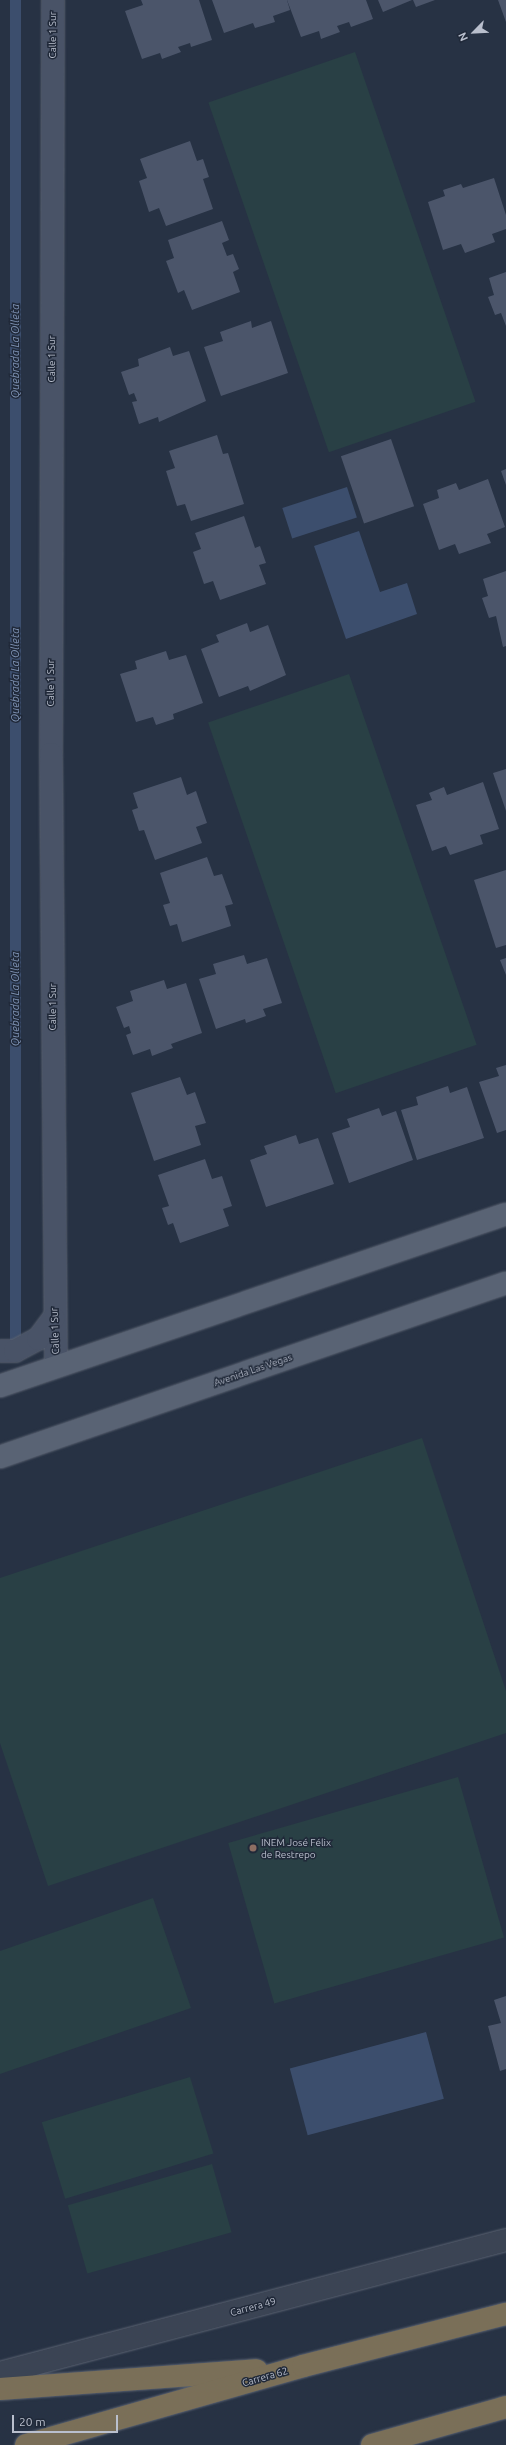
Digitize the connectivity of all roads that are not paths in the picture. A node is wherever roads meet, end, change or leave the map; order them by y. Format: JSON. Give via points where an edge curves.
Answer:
{"nodes":[{"id":1,"x":53,"y":0,"type":"edge"},
{"id":2,"x":506,"y":1214,"type":"edge"},
{"id":3,"x":506,"y":1283,"type":"edge"},
{"id":4,"x":54,"y":1318,"type":"junction"},
{"id":5,"x":0,"y":1351,"type":"edge"},
{"id":6,"x":56,"y":1366,"type":"junction"},
{"id":7,"x":0,"y":1386,"type":"edge"},
{"id":8,"x":4,"y":1451,"type":"edge"},
{"id":9,"x":506,"y":2240,"type":"edge"},
{"id":10,"x":506,"y":2314,"type":"edge"},
{"id":11,"x":303,"y":2366,"type":"junction"},
{"id":12,"x":0,"y":2373,"type":"edge"},
{"id":13,"x":0,"y":2389,"type":"edge"},
{"id":14,"x":506,"y":2407,"type":"edge"},
{"id":15,"x":26,"y":2445,"type":"edge"},
{"id":16,"x":372,"y":2445,"type":"edge"}],
"edges":[{"from":1,"to":4,"type":"street","name":"Calle 1 Sur"},
{"from":2,"to":6,"type":"main road"},
{"from":3,"to":8,"type":"main road","name":"Avenida Las Vegas"},
{"from":4,"to":5,"type":"street","via":[[38,1338],[15,1351]]},
{"from":4,"to":6,"type":"street","name":"Calle 1 Sur"},
{"from":6,"to":7,"type":"main road"},
{"from":9,"to":12,"type":"street","name":"Carrera 49"},
{"from":10,"to":11,"type":"highway","name":"Carrera 62"},
{"from":11,"to":13,"type":"highway"},
{"from":11,"to":15,"type":"highway","name":"Carrera 62"},
{"from":14,"to":16,"type":"highway"}]}
